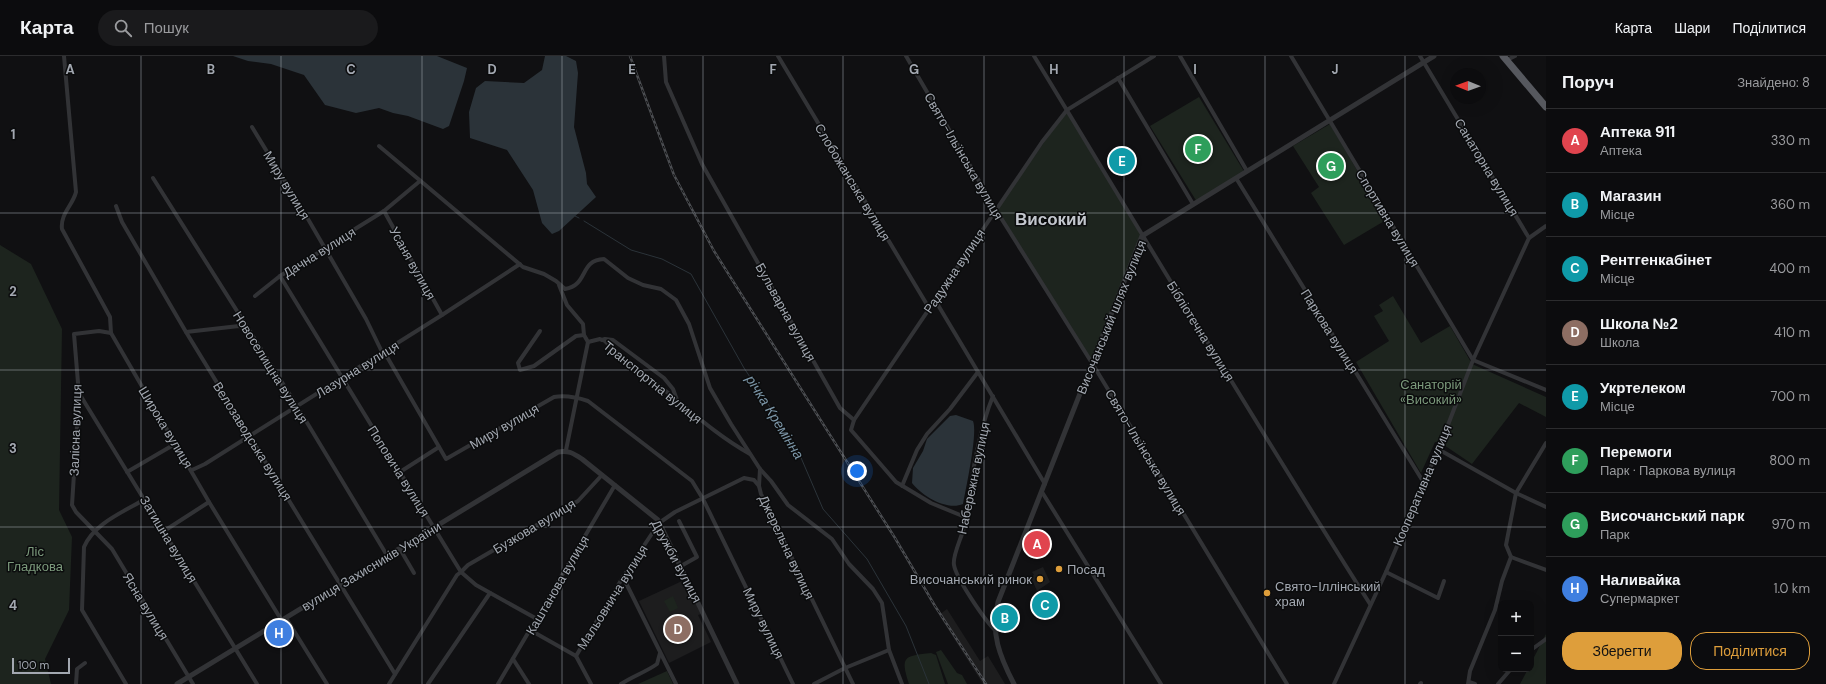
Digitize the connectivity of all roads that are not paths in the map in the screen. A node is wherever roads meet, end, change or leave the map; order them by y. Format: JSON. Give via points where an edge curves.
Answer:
{"nodes":[{"id":1,"x":64,"y":56,"type":"edge"},
{"id":2,"x":664,"y":56,"type":"edge"},
{"id":3,"x":778,"y":56,"type":"edge"},
{"id":4,"x":906,"y":56,"type":"edge"},
{"id":5,"x":1034,"y":56,"type":"edge"},
{"id":6,"x":1154,"y":56,"type":"edge"},
{"id":7,"x":1180,"y":56,"type":"edge"},
{"id":8,"x":1290,"y":56,"type":"edge"},
{"id":9,"x":1420,"y":56,"type":"edge"},
{"id":10,"x":1434,"y":56,"type":"edge"},
{"id":11,"x":1515,"y":56,"type":"edge"},
{"id":12,"x":1505,"y":58,"type":"edge"},
{"id":13,"x":1424,"y":62,"type":"junction"},
{"id":14,"x":1118,"y":78,"type":"junction"},
{"id":15,"x":1546,"y":107,"type":"edge"},
{"id":16,"x":1066,"y":110,"type":"junction"},
{"id":17,"x":1329,"y":121,"type":"junction"},
{"id":18,"x":252,"y":127,"type":"dead end"},
{"id":19,"x":379,"y":146,"type":"dead end"},
{"id":20,"x":1247,"y":171,"type":"junction"},
{"id":21,"x":153,"y":178,"type":"dead end"},
{"id":22,"x":1236,"y":178,"type":"junction"},
{"id":23,"x":420,"y":181,"type":"junction"},
{"id":24,"x":1193,"y":204,"type":"junction"},
{"id":25,"x":116,"y":206,"type":"dead end"},
{"id":26,"x":996,"y":210,"type":"junction"},
{"id":27,"x":384,"y":211,"type":"junction"},
{"id":28,"x":1546,"y":226,"type":"edge"},
{"id":29,"x":1142,"y":236,"type":"junction"},
{"id":30,"x":1529,"y":238,"type":"junction"},
{"id":31,"x":325,"y":251,"type":"junction"},
{"id":32,"x":520,"y":264,"type":"junction"},
{"id":33,"x":280,"y":276,"type":"junction"},
{"id":34,"x":559,"y":285,"type":"junction"},
{"id":35,"x":255,"y":296,"type":"dead end"},
{"id":36,"x":935,"y":300,"type":"junction"},
{"id":37,"x":929,"y":308,"type":"junction"},
{"id":38,"x":442,"y":315,"type":"junction"},
{"id":39,"x":246,"y":327,"type":"junction"},
{"id":40,"x":540,"y":331,"type":"dead end"},
{"id":41,"x":111,"y":332,"type":"junction"},
{"id":42,"x":186,"y":332,"type":"junction"},
{"id":43,"x":584,"y":335,"type":"junction"},
{"id":44,"x":602,"y":340,"type":"junction"},
{"id":45,"x":588,"y":342,"type":"junction"},
{"id":46,"x":382,"y":352,"type":"junction"},
{"id":47,"x":1473,"y":360,"type":"junction"},
{"id":48,"x":1092,"y":363,"type":"junction"},
{"id":49,"x":978,"y":372,"type":"junction"},
{"id":50,"x":342,"y":378,"type":"junction"},
{"id":51,"x":1546,"y":390,"type":"edge"},
{"id":52,"x":79,"y":395,"type":"junction"},
{"id":53,"x":993,"y":396,"type":"junction"},
{"id":54,"x":576,"y":397,"type":"junction"},
{"id":55,"x":678,"y":401,"type":"junction"},
{"id":56,"x":297,"y":406,"type":"junction"},
{"id":57,"x":854,"y":420,"type":"junction"},
{"id":58,"x":250,"y":436,"type":"junction"},
{"id":59,"x":1546,"y":443,"type":"edge"},
{"id":60,"x":175,"y":444,"type":"junction"},
{"id":61,"x":439,"y":447,"type":"junction"},
{"id":62,"x":1438,"y":449,"type":"junction"},
{"id":63,"x":566,"y":450,"type":"junction"},
{"id":64,"x":752,"y":455,"type":"junction"},
{"id":65,"x":760,"y":469,"type":"junction"},
{"id":66,"x":192,"y":470,"type":"junction"},
{"id":67,"x":127,"y":472,"type":"junction"},
{"id":68,"x":400,"y":472,"type":"junction"},
{"id":69,"x":602,"y":475,"type":"junction"},
{"id":70,"x":1424,"y":483,"type":"junction"},
{"id":71,"x":1045,"y":484,"type":"junction"},
{"id":72,"x":615,"y":485,"type":"junction"},
{"id":73,"x":759,"y":486,"type":"junction"},
{"id":74,"x":902,"y":486,"type":"junction"},
{"id":75,"x":1042,"y":492,"type":"junction"},
{"id":76,"x":1516,"y":493,"type":"junction"},
{"id":77,"x":703,"y":498,"type":"junction"},
{"id":78,"x":145,"y":499,"type":"junction"},
{"id":79,"x":209,"y":502,"type":"junction"},
{"id":80,"x":1546,"y":507,"type":"edge"},
{"id":81,"x":965,"y":517,"type":"junction"},
{"id":82,"x":679,"y":521,"type":"dead end"},
{"id":83,"x":660,"y":523,"type":"junction"},
{"id":84,"x":434,"y":528,"type":"junction"},
{"id":85,"x":94,"y":530,"type":"junction"},
{"id":86,"x":164,"y":531,"type":"junction"},
{"id":87,"x":400,"y":549,"type":"junction"},
{"id":88,"x":388,"y":556,"type":"junction"},
{"id":89,"x":1511,"y":557,"type":"junction"},
{"id":90,"x":681,"y":566,"type":"junction"},
{"id":91,"x":1546,"y":570,"type":"edge"},
{"id":92,"x":414,"y":572,"type":"dead end"},
{"id":93,"x":461,"y":572,"type":"junction"},
{"id":94,"x":1386,"y":572,"type":"junction"},
{"id":95,"x":623,"y":577,"type":"junction"},
{"id":96,"x":1444,"y":581,"type":"dead end"},
{"id":97,"x":341,"y":585,"type":"junction"},
{"id":98,"x":490,"y":593,"type":"junction"},
{"id":99,"x":1370,"y":604,"type":"junction"},
{"id":100,"x":537,"y":619,"type":"junction"},
{"id":101,"x":284,"y":620,"type":"junction"},
{"id":102,"x":994,"y":629,"type":"junction"},
{"id":103,"x":530,"y":630,"type":"junction"},
{"id":104,"x":1546,"y":639,"type":"edge"},
{"id":105,"x":1534,"y":648,"type":"edge"},
{"id":106,"x":235,"y":649,"type":"junction"},
{"id":107,"x":889,"y":650,"type":"junction"},
{"id":108,"x":660,"y":652,"type":"junction"},
{"id":109,"x":576,"y":656,"type":"junction"},
{"id":110,"x":513,"y":659,"type":"junction"},
{"id":111,"x":85,"y":663,"type":"dead end"},
{"id":112,"x":845,"y":668,"type":"junction"},
{"id":113,"x":1508,"y":672,"type":"edge"},
{"id":114,"x":395,"y":674,"type":"junction"},
{"id":115,"x":189,"y":677,"type":"junction"},
{"id":116,"x":124,"y":683,"type":"edge"},
{"id":117,"x":1468,"y":683,"type":"edge"},
{"id":118,"x":76,"y":684,"type":"edge"},
{"id":119,"x":177,"y":684,"type":"edge"},
{"id":120,"x":193,"y":684,"type":"edge"},
{"id":121,"x":257,"y":684,"type":"edge"},
{"id":122,"x":327,"y":684,"type":"edge"},
{"id":123,"x":389,"y":684,"type":"edge"},
{"id":124,"x":428,"y":684,"type":"edge"},
{"id":125,"x":498,"y":684,"type":"edge"},
{"id":126,"x":529,"y":684,"type":"edge"},
{"id":127,"x":591,"y":684,"type":"edge"},
{"id":128,"x":621,"y":684,"type":"edge"},
{"id":129,"x":676,"y":684,"type":"edge"},
{"id":130,"x":737,"y":684,"type":"edge"},
{"id":131,"x":793,"y":684,"type":"edge"},
{"id":132,"x":814,"y":684,"type":"edge"},
{"id":133,"x":853,"y":684,"type":"edge"},
{"id":134,"x":902,"y":684,"type":"edge"},
{"id":135,"x":1014,"y":684,"type":"edge"},
{"id":136,"x":1161,"y":684,"type":"edge"},
{"id":137,"x":1287,"y":684,"type":"edge"},
{"id":138,"x":1334,"y":684,"type":"edge"},
{"id":139,"x":1475,"y":684,"type":"edge"},
{"id":140,"x":1498,"y":684,"type":"edge"}],
"edges":[{"from":1,"to":41,"type":"street","name":"Широка вулиця","via":[[76,192],[62,217],[62,229],[110,317]]},
{"from":2,"to":57,"type":"street","name":"Бульварна вулиця","via":[[666,82],[702,164],[840,408]]},
{"from":3,"to":37,"type":"street","name":"Слобожанська вулиця"},
{"from":4,"to":26,"type":"street","name":"Свято-Ільїнська вулиця"},
{"from":5,"to":16,"type":"street","name":"Бібліотечна вулиця"},
{"from":6,"to":14,"type":"street","name":"Радужна вулиця"},
{"from":7,"to":20,"type":"street"},
{"from":8,"to":17,"type":"street","name":"Спортивна вулиця"},
{"from":9,"to":13,"type":"street","name":"Санаторна вулиця"},
{"from":10,"to":13,"type":"street","name":"Височанський шлях вулиця"},
{"from":11,"to":12,"type":"street"},
{"from":12,"to":15,"type":"highway"},
{"from":13,"to":17,"type":"street","name":"Височанський шлях вулиця"},
{"from":13,"to":30,"type":"street","name":"Санаторна вулиця"},
{"from":14,"to":16,"type":"street","name":"Радужна вулиця"},
{"from":14,"to":24,"type":"street"},
{"from":16,"to":26,"type":"street","name":"Радужна вулиця"},
{"from":16,"to":29,"type":"street","name":"Бібліотечна вулиця"},
{"from":17,"to":20,"type":"street","name":"Височанський шлях вулиця"},
{"from":17,"to":47,"type":"street","name":"Спортивна вулиця"},
{"from":18,"to":31,"type":"street","name":"Миру вулиця"},
{"from":19,"to":23,"type":"street"},
{"from":20,"to":22,"type":"street","name":"Височанський шлях вулиця"},
{"from":21,"to":39,"type":"street","name":"Новоселищна вулиця"},
{"from":22,"to":24,"type":"street","name":"Височанський шлях вулиця"},
{"from":22,"to":70,"type":"street","name":"Паркова вулиця"},
{"from":23,"to":27,"type":"street"},
{"from":23,"to":32,"type":"street"},
{"from":24,"to":29,"type":"street","name":"Височанський шлях вулиця"},
{"from":25,"to":42,"type":"street","name":"Велозаводська вулиця","via":[[122,222]]},
{"from":26,"to":36,"type":"street","name":"Радужна вулиця"},
{"from":26,"to":48,"type":"street","name":"Свято-Ільїнська вулиця"},
{"from":27,"to":31,"type":"street","name":"Дачна вулиця"},
{"from":27,"to":38,"type":"street","name":"Усаня вулиця"},
{"from":28,"to":30,"type":"street"},
{"from":29,"to":48,"type":"street","name":"Височанський шлях вулиця"},
{"from":29,"to":99,"type":"street","name":"Бібліотечна вулиця"},
{"from":30,"to":47,"type":"street","name":"Кооперативна вулиця"},
{"from":31,"to":33,"type":"street","name":"Дачна вулиця"},
{"from":31,"to":46,"type":"street","name":"Миру вулиця","via":[[366,319]]},
{"from":32,"to":34,"type":"street","via":[[544,274]]},
{"from":32,"to":38,"type":"street","name":"Лазурна вулиця"},
{"from":33,"to":35,"type":"street","name":"Дачна вулиця"},
{"from":33,"to":50,"type":"street","name":"Поповича вулиця"},
{"from":34,"to":43,"type":"street","name":"Транспортна вулиця","via":[[566,305],[583,324]]},
{"from":34,"to":64,"type":"street","via":[[565,289],[574,287],[594,260],[604,259],[628,278],[661,289],[676,300],[689,324],[710,388]]},
{"from":36,"to":37,"type":"street","name":"Радужна вулиця"},
{"from":36,"to":49,"type":"street"},
{"from":37,"to":57,"type":"street","name":"Радужна вулиця"},
{"from":38,"to":46,"type":"street","name":"Лазурна вулиця"},
{"from":39,"to":42,"type":"street"},
{"from":39,"to":56,"type":"street","name":"Новоселищна вулиця"},
{"from":40,"to":43,"type":"street","via":[[518,363],[520,370],[534,366],[576,336]]},
{"from":41,"to":52,"type":"street","name":"Залісна вулиця","via":[[74,334]]},
{"from":41,"to":60,"type":"street","name":"Широка вулиця"},
{"from":42,"to":58,"type":"street","name":"Велозаводська вулиця"},
{"from":43,"to":45,"type":"street","name":"Транспортна вулиця"},
{"from":44,"to":45,"type":"street","name":"Транспортна вулиця"},
{"from":44,"to":55,"type":"street","name":"Транспортна вулиця"},
{"from":44,"to":55,"type":"street","via":[[613,340],[664,378]]},
{"from":45,"to":54,"type":"street"},
{"from":46,"to":50,"type":"street","name":"Лазурна вулиця"},
{"from":46,"to":61,"type":"street","name":"Миру вулиця"},
{"from":47,"to":51,"type":"street"},
{"from":47,"to":62,"type":"street","name":"Кооперативна вулиця"},
{"from":48,"to":71,"type":"street","name":"Височанський шлях вулиця"},
{"from":48,"to":137,"type":"street","name":"Свято-Ільїнська вулиця"},
{"from":49,"to":53,"type":"street"},
{"from":49,"to":74,"type":"street","via":[[927,434]]},
{"from":50,"to":56,"type":"street","name":"Лазурна вулиця"},
{"from":50,"to":68,"type":"street","name":"Поповича вулиця"},
{"from":52,"to":67,"type":"street","name":"Затишна вулиця"},
{"from":52,"to":85,"type":"street","name":"Залісна вулиця","via":[[72,505]]},
{"from":53,"to":71,"type":"street"},
{"from":53,"to":81,"type":"street","name":"Набережна вулиця","via":[[982,428]]},
{"from":54,"to":61,"type":"street","name":"Миру вулиця","via":[[554,397],[446,459]]},
{"from":54,"to":63,"type":"street"},
{"from":54,"to":77,"type":"street","name":"Миру вулиця","via":[[588,401],[677,468],[692,480]]},
{"from":55,"to":64,"type":"street","name":"Транспортна вулиця","via":[[727,441]]},
{"from":56,"to":58,"type":"street","name":"Лазурна вулиця"},
{"from":56,"to":88,"type":"street","name":"Новоселищна вулиця"},
{"from":57,"to":74,"type":"street","via":[[851,430]]},
{"from":58,"to":66,"type":"street","name":"Лазурна вулиця"},
{"from":58,"to":97,"type":"street","name":"Велозаводська вулиця"},
{"from":59,"to":76,"type":"street"},
{"from":60,"to":66,"type":"street","name":"Широка вулиця"},
{"from":60,"to":67,"type":"street"},
{"from":61,"to":68,"type":"street"},
{"from":62,"to":70,"type":"street","name":"Кооперативна вулиця"},
{"from":62,"to":76,"type":"street"},
{"from":63,"to":69,"type":"street","name":"Дружби вулиця","via":[[573,452]]},
{"from":63,"to":84,"type":"street","name":"вулиця Захисників України","via":[[558,452]]},
{"from":64,"to":65,"type":"street"},
{"from":65,"to":73,"type":"street","name":"Джерельна вулиця"},
{"from":65,"to":107,"type":"street","via":[[788,505],[832,539],[849,564],[873,589],[882,603]]},
{"from":66,"to":79,"type":"street","name":"Широка вулиця"},
{"from":67,"to":78,"type":"street","name":"Затишна вулиця"},
{"from":68,"to":84,"type":"street","name":"Поповича вулиця"},
{"from":69,"to":72,"type":"street","name":"Дружби вулиця"},
{"from":69,"to":93,"type":"street","name":"Бузкова вулиця","via":[[578,501],[468,565]]},
{"from":70,"to":94,"type":"street","name":"Кооперативна вулиця"},
{"from":71,"to":75,"type":"street","name":"Височанський шлях вулиця"},
{"from":72,"to":83,"type":"street","name":"Дружби вулиця"},
{"from":72,"to":100,"type":"street","name":"Каштанова вулиця"},
{"from":73,"to":77,"type":"street","name":"Мальовнича вулиця","via":[[748,477]]},
{"from":73,"to":112,"type":"street","name":"Джерельна вулиця"},
{"from":74,"to":81,"type":"street","via":[[931,503]]},
{"from":75,"to":102,"type":"street","name":"Височанський шлях вулиця","via":[[998,602]]},
{"from":75,"to":136,"type":"street"},
{"from":76,"to":80,"type":"street"},
{"from":76,"to":89,"type":"street","via":[[1506,544]]},
{"from":77,"to":83,"type":"street","name":"Мальовнича вулиця"},
{"from":77,"to":131,"type":"street","name":"Миру вулиця"},
{"from":78,"to":85,"type":"street"},
{"from":78,"to":86,"type":"street","name":"Затишна вулиця"},
{"from":79,"to":86,"type":"street"},
{"from":79,"to":101,"type":"street","name":"Широка вулиця"},
{"from":81,"to":102,"type":"street","name":"Набережна вулиця","via":[[954,560],[957,573],[986,621]]},
{"from":82,"to":90,"type":"street","via":[[697,557]]},
{"from":83,"to":90,"type":"street","name":"Дружби вулиця"},
{"from":83,"to":95,"type":"street","name":"Мальовнича вулиця"},
{"from":84,"to":87,"type":"street","name":"вулиця Захисників України"},
{"from":84,"to":93,"type":"street","name":"Поповича вулиця"},
{"from":85,"to":115,"type":"street","name":"Ясна вулиця","via":[[112,549]]},
{"from":85,"to":116,"type":"street","via":[[84,547],[82,610]]},
{"from":86,"to":106,"type":"street","name":"Затишна вулиця"},
{"from":87,"to":88,"type":"street","name":"вулиця Захисників України"},
{"from":87,"to":92,"type":"street"},
{"from":88,"to":97,"type":"street","name":"вулиця Захисників України"},
{"from":89,"to":91,"type":"street"},
{"from":89,"to":117,"type":"street"},
{"from":90,"to":130,"type":"street","name":"Дружби вулиця"},
{"from":93,"to":98,"type":"street","name":"Поповича вулиця"},
{"from":93,"to":114,"type":"street"},
{"from":94,"to":96,"type":"street","via":[[1438,598]]},
{"from":94,"to":99,"type":"street","name":"Кооперативна вулиця"},
{"from":95,"to":108,"type":"street"},
{"from":95,"to":109,"type":"street","name":"Мальовнича вулиця"},
{"from":97,"to":101,"type":"street","name":"вулиця Захисників України"},
{"from":97,"to":114,"type":"street","name":"Велозаводська вулиця"},
{"from":98,"to":100,"type":"street","name":"Поповича вулиця"},
{"from":98,"to":124,"type":"street"},
{"from":99,"to":138,"type":"street","name":"Кооперативна вулиця"},
{"from":100,"to":103,"type":"street","name":"Каштанова вулиця"},
{"from":101,"to":106,"type":"street","name":"вулиця Захисників України"},
{"from":101,"to":122,"type":"street","name":"Широка вулиця"},
{"from":102,"to":135,"type":"street","via":[[1000,654]]},
{"from":103,"to":109,"type":"street"},
{"from":103,"to":110,"type":"street","name":"Каштанова вулиця"},
{"from":104,"to":105,"type":"street"},
{"from":106,"to":115,"type":"street","name":"вулиця Захисників України"},
{"from":106,"to":121,"type":"street","name":"Затишна вулиця"},
{"from":107,"to":112,"type":"street"},
{"from":107,"to":134,"type":"street"},
{"from":108,"to":128,"type":"street","via":[[657,664]]},
{"from":108,"to":129,"type":"street"},
{"from":109,"to":127,"type":"street"},
{"from":110,"to":125,"type":"street","name":"Каштанова вулиця"},
{"from":110,"to":126,"type":"street"},
{"from":111,"to":118,"type":"street","via":[[77,669]]},
{"from":112,"to":132,"type":"street"},
{"from":112,"to":133,"type":"street","name":"Джерельна вулиця"},
{"from":113,"to":140,"type":"street"},
{"from":114,"to":123,"type":"street"},
{"from":115,"to":119,"type":"street","name":"вулиця Захисників України"},
{"from":115,"to":120,"type":"street","name":"Ясна вулиця"},
{"from":117,"to":139,"type":"street"}]}
